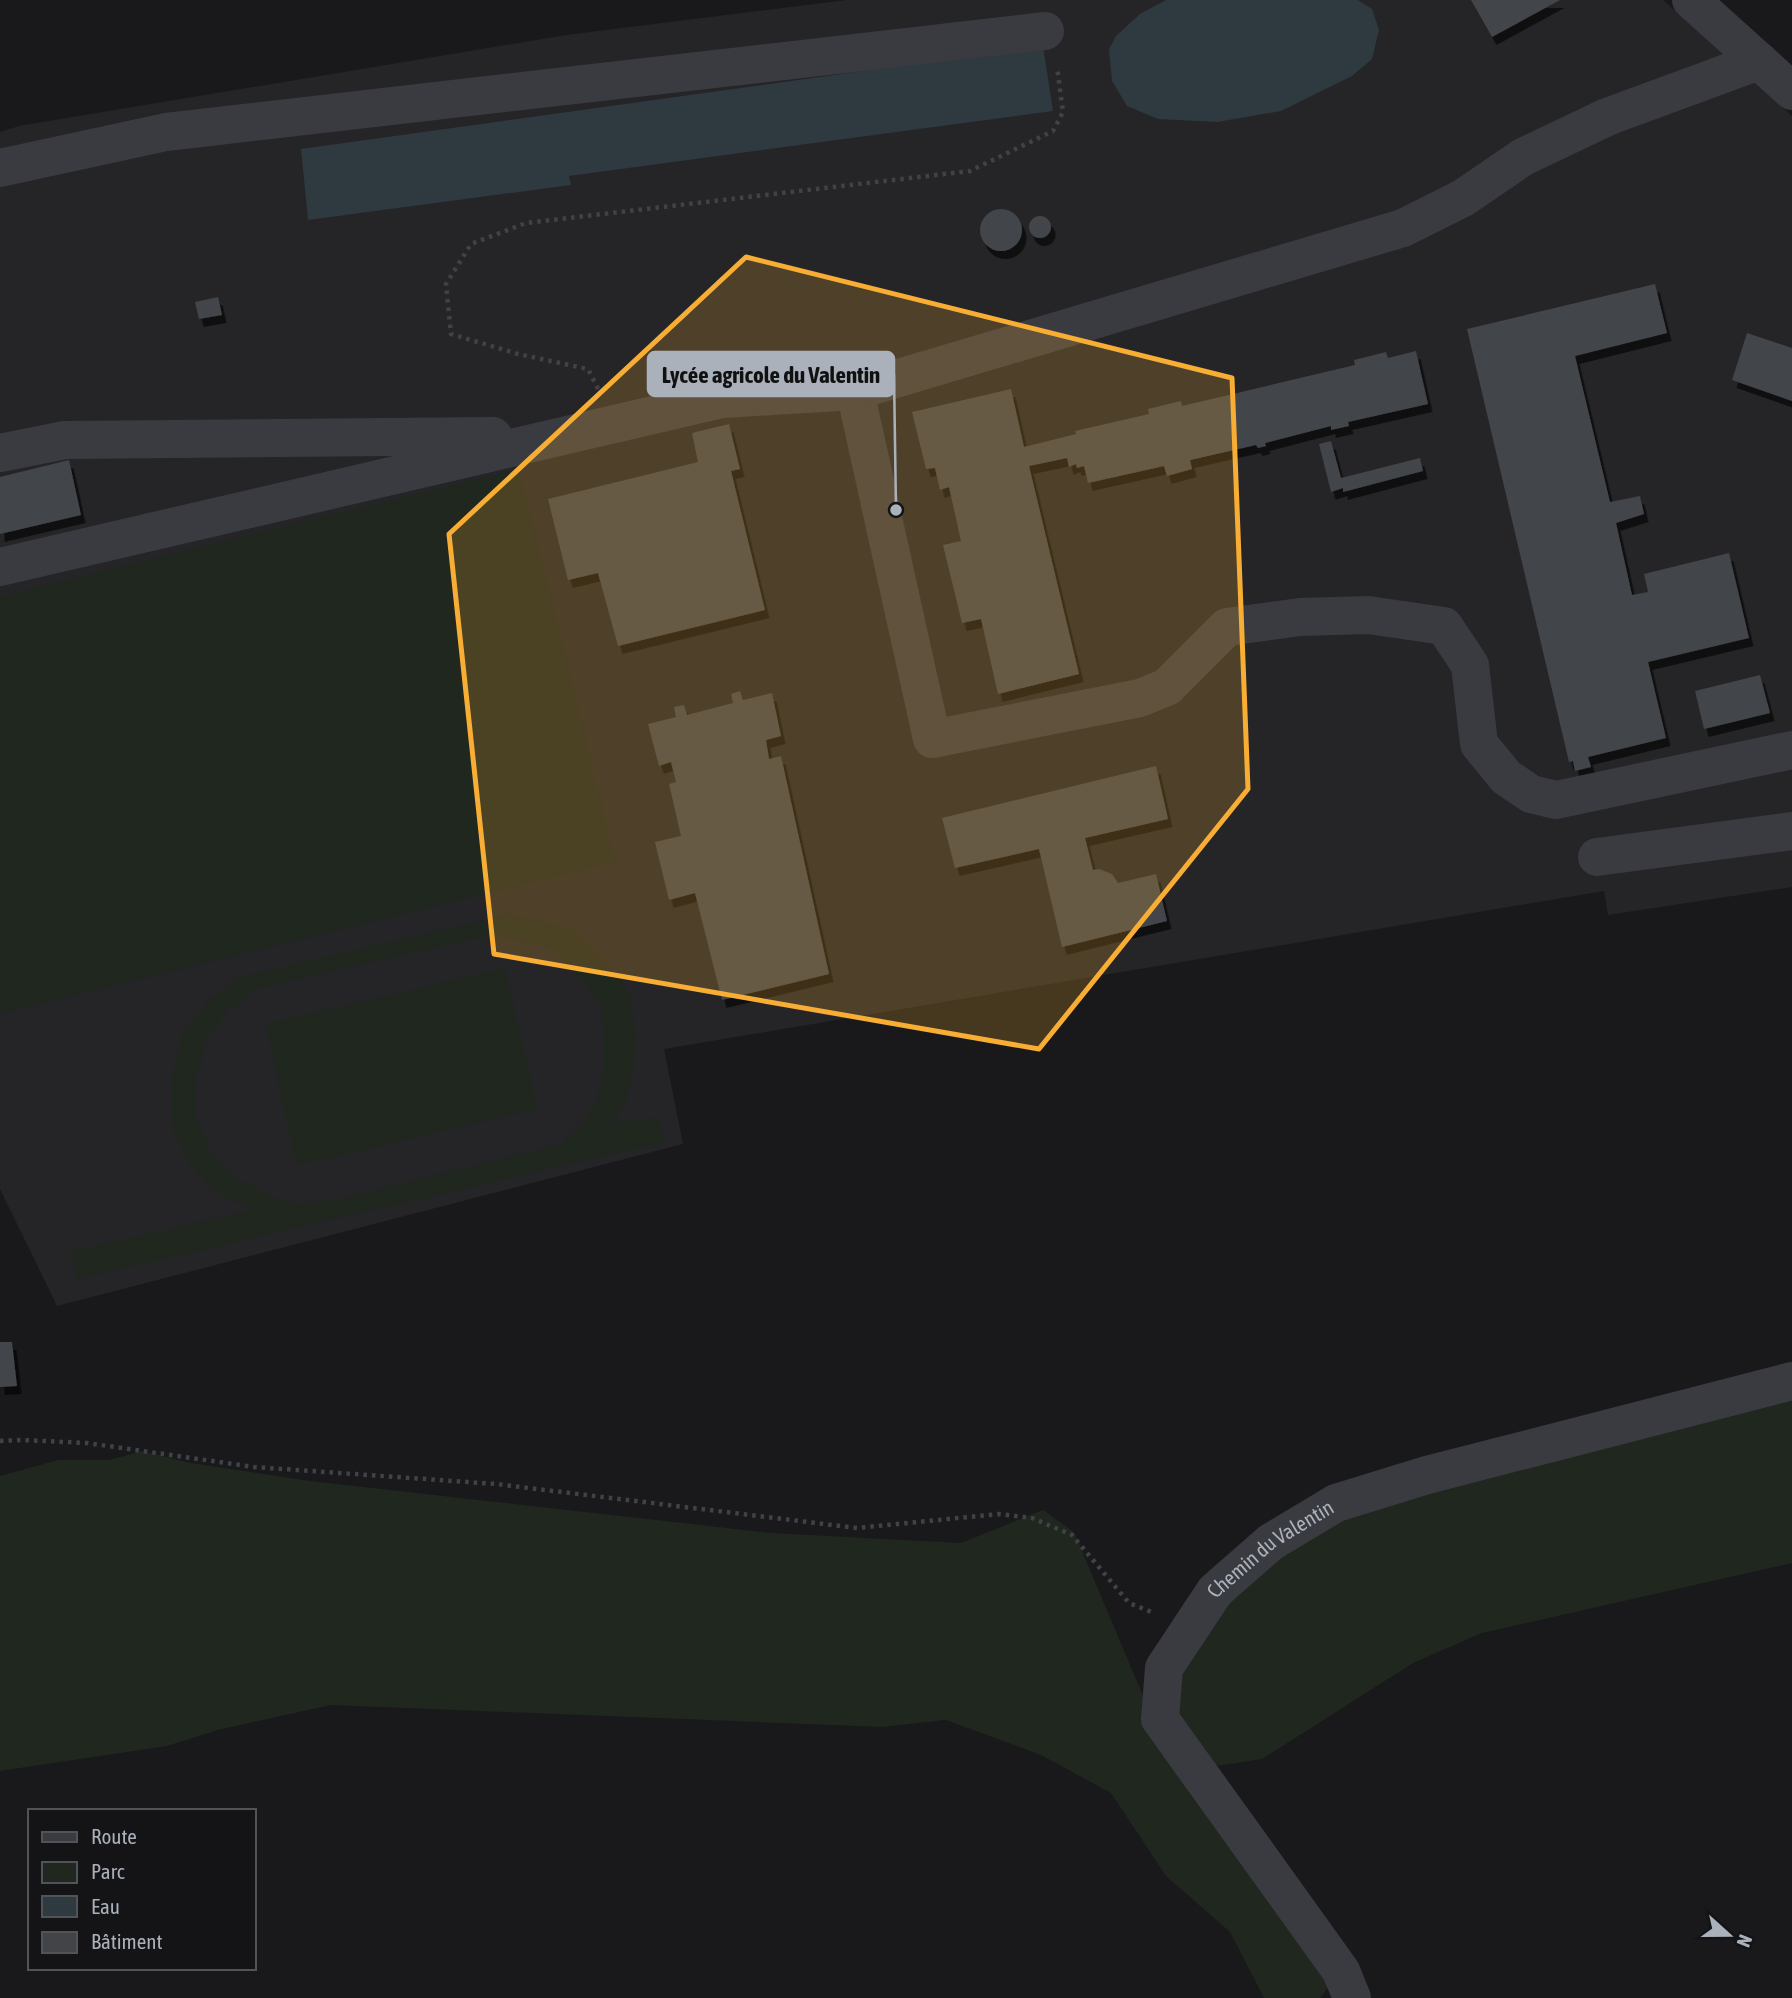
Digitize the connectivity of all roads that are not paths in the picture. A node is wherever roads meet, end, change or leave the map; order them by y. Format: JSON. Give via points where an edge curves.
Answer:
{"nodes":[{"id":1,"x":1691,"y":0,"type":"edge"},
{"id":2,"x":1045,"y":31,"type":"road end"},
{"id":3,"x":1759,"y":61,"type":"junction"},
{"id":4,"x":1792,"y":91,"type":"edge"},
{"id":5,"x":0,"y":168,"type":"edge"},
{"id":6,"x":855,"y":391,"type":"junction"},
{"id":7,"x":565,"y":435,"type":"junction"},
{"id":8,"x":0,"y":453,"type":"edge"},
{"id":9,"x":0,"y":567,"type":"edge"},
{"id":10,"x":1792,"y":750,"type":"edge"},
{"id":11,"x":1792,"y":831,"type":"edge"},
{"id":12,"x":1597,"y":857,"type":"dead end"},
{"id":13,"x":1792,"y":1381,"type":"edge"},
{"id":14,"x":1352,"y":1998,"type":"edge"}],
"edges":[{"from":1,"to":3,"type":"street"},
{"from":2,"to":5,"type":"street","via":[[166,132]]},
{"from":3,"to":4,"type":"street"},
{"from":3,"to":6,"type":"street","via":[[1607,117],[1523,157],[1463,198],[1404,228]]},
{"from":6,"to":7,"type":"street","via":[[722,399]]},
{"from":6,"to":10,"type":"street","via":[[932,739],[1140,698],[1167,687],[1227,627],[1300,617],[1368,615],[1444,626],[1470,666],[1479,744],[1506,777],[1531,794],[1556,800]]},
{"from":7,"to":8,"type":"street","via":[[65,440]]},
{"from":7,"to":9,"type":"street"},
{"from":11,"to":12,"type":"street"},
{"from":13,"to":14,"type":"street","name":"Chemin du Valentin","via":[[1427,1475],[1336,1503],[1271,1542],[1215,1591],[1164,1668],[1160,1719],[1341,1971]]}]}
